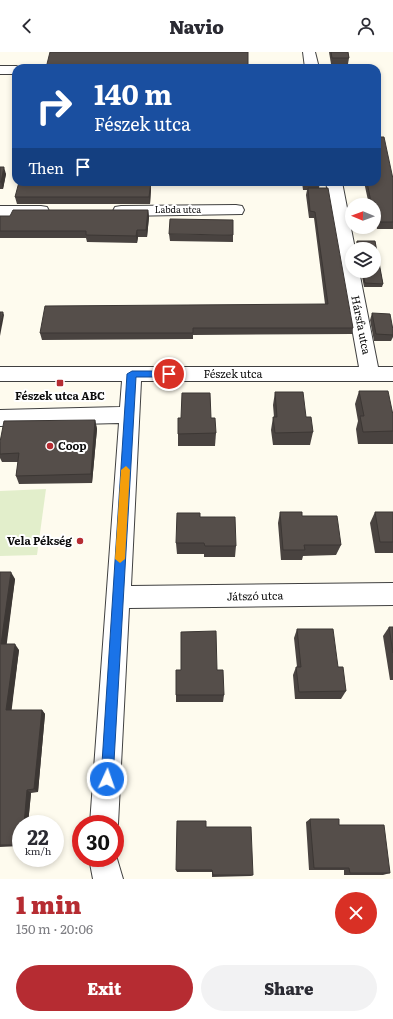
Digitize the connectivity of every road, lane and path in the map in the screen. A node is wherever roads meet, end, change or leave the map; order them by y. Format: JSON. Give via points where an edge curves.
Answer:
{"nodes":[{"id":1,"x":309,"y":52,"type":"edge"},
{"id":2,"x":311,"y":64,"type":"edge"},
{"id":3,"x":0,"y":70,"type":"edge"},
{"id":4,"x":12,"y":70,"type":"edge"},
{"id":5,"x":335,"y":186,"type":"edge"},
{"id":6,"x":236,"y":210,"type":"dead end"},
{"id":7,"x":0,"y":211,"type":"edge"},
{"id":8,"x":55,"y":211,"type":"edge"},
{"id":9,"x":102,"y":211,"type":"edge"},
{"id":10,"x":0,"y":374,"type":"edge"},
{"id":11,"x":132,"y":374,"type":"junction"},
{"id":12,"x":370,"y":374,"type":"junction"},
{"id":13,"x":393,"y":374,"type":"edge"},
{"id":14,"x":129,"y":415,"type":"junction"},
{"id":15,"x":0,"y":418,"type":"edge"},
{"id":16,"x":393,"y":594,"type":"edge"},
{"id":17,"x":118,"y":597,"type":"junction"},
{"id":18,"x":105,"y":815,"type":"edge"},
{"id":19,"x":105,"y":867,"type":"edge"},
{"id":20,"x":108,"y":879,"type":"edge"}],
"edges":[{"from":1,"to":2,"type":"street"},
{"from":3,"to":4,"type":"street"},
{"from":5,"to":12,"type":"street","name":"Hársfa utca"},
{"from":6,"to":9,"type":"street","name":"Labda utca"},
{"from":7,"to":8,"type":"street"},
{"from":10,"to":11,"type":"street","name":"Fészek utca"},
{"from":11,"to":12,"type":"street","name":"Fészek utca"},
{"from":11,"to":14,"type":"street"},
{"from":12,"to":13,"type":"street","name":"Fészek utca"},
{"from":14,"to":15,"type":"street"},
{"from":14,"to":17,"type":"street"},
{"from":16,"to":17,"type":"street","name":"Játszó utca"},
{"from":17,"to":18,"type":"street"},
{"from":19,"to":20,"type":"street"}]}
